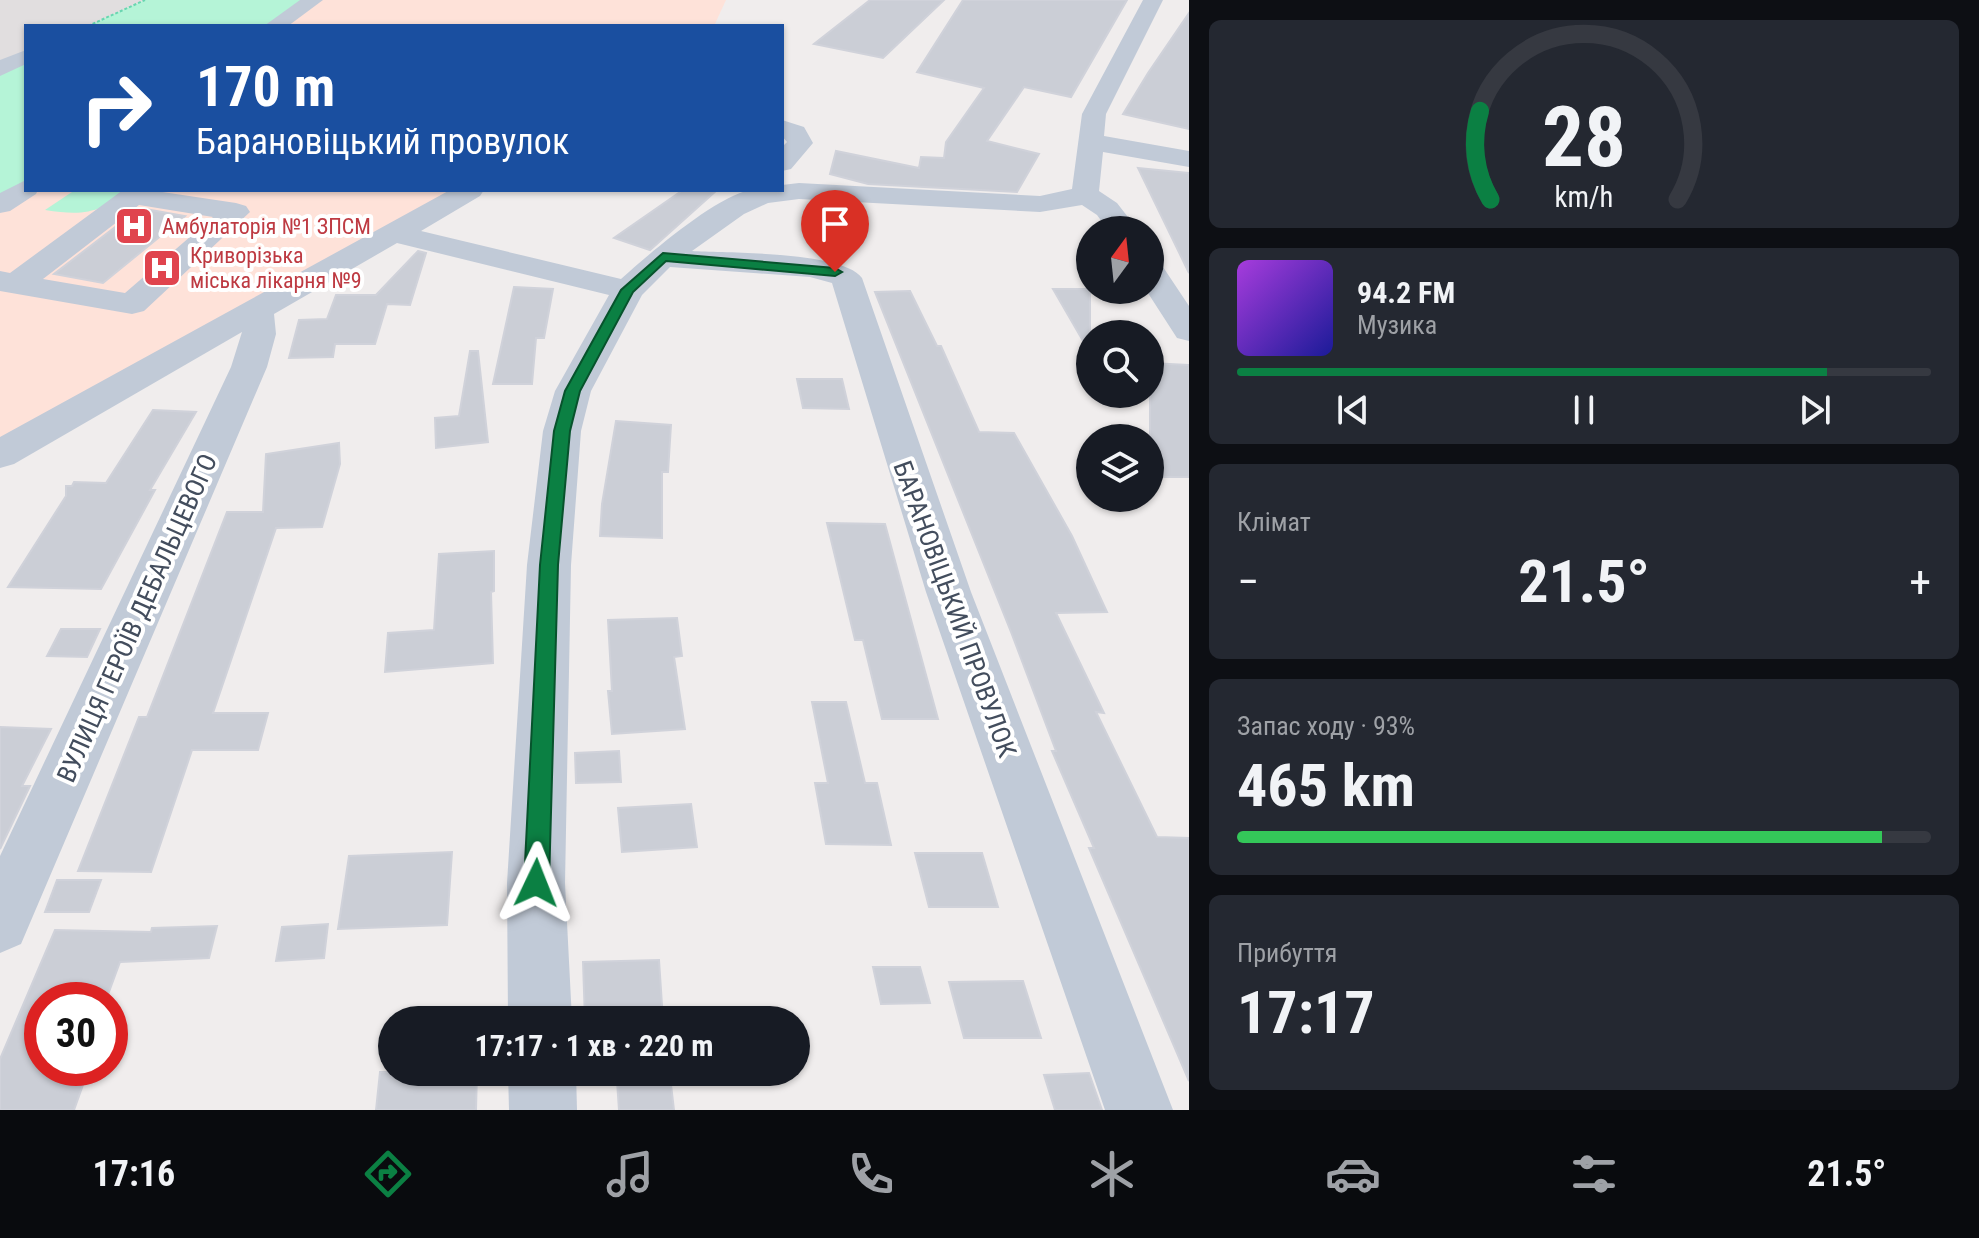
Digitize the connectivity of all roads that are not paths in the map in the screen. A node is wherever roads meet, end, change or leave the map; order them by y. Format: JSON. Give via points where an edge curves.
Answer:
{"nodes":[{"id":1,"x":313,"y":0,"type":"edge"},
{"id":2,"x":1153,"y":0,"type":"edge"},
{"id":3,"x":277,"y":24,"type":"edge"},
{"id":4,"x":24,"y":57,"type":"edge"},
{"id":5,"x":0,"y":69,"type":"edge"},
{"id":6,"x":784,"y":128,"type":"edge"},
{"id":7,"x":1092,"y":142,"type":"junction"},
{"id":8,"x":1189,"y":159,"type":"edge"},
{"id":9,"x":784,"y":163,"type":"edge"},
{"id":10,"x":784,"y":186,"type":"edge"},
{"id":11,"x":24,"y":189,"type":"edge"},
{"id":12,"x":467,"y":192,"type":"edge"},
{"id":13,"x":756,"y":192,"type":"edge"},
{"id":14,"x":1085,"y":194,"type":"junction"},
{"id":15,"x":0,"y":205,"type":"edge"},
{"id":16,"x":1112,"y":216,"type":"edge"},
{"id":17,"x":395,"y":234,"type":"junction"},
{"id":18,"x":663,"y":257,"type":"junction"},
{"id":19,"x":8,"y":282,"type":"edge"},
{"id":20,"x":628,"y":290,"type":"junction"},
{"id":21,"x":1164,"y":293,"type":"edge"},
{"id":22,"x":257,"y":309,"type":"junction"},
{"id":23,"x":1189,"y":331,"type":"edge"},
{"id":24,"x":0,"y":454,"type":"edge"},
{"id":25,"x":0,"y":923,"type":"edge"},
{"id":26,"x":540,"y":1006,"type":"edge"},
{"id":27,"x":542,"y":1086,"type":"edge"},
{"id":28,"x":543,"y":1110,"type":"edge"},
{"id":29,"x":1139,"y":1110,"type":"edge"}],
"edges":[{"from":1,"to":3,"type":"street"},
{"from":2,"to":7,"type":"street","via":[[1094,114]]},
{"from":4,"to":5,"type":"street"},
{"from":6,"to":9,"type":"street","via":[[795,132],[800,143]]},
{"from":7,"to":8,"type":"street"},
{"from":7,"to":14,"type":"street"},
{"from":10,"to":14,"type":"street","via":[[1040,204]]},
{"from":11,"to":15,"type":"street"},
{"from":12,"to":17,"type":"street"},
{"from":13,"to":18,"type":"street"},
{"from":14,"to":16,"type":"street"},
{"from":17,"to":20,"type":"street"},
{"from":17,"to":22,"type":"street"},
{"from":18,"to":20,"type":"street"},
{"from":18,"to":29,"type":"street","name":"БАРАНОВІЦЬКИЙ ПРОВУЛОК","via":[[819,268],[846,278],[961,631]]},
{"from":19,"to":19,"type":"street","via":[[133,196],[236,212],[132,304]]},
{"from":20,"to":26,"type":"street","via":[[573,391],[562,431],[549,565],[536,883]]},
{"from":21,"to":23,"type":"street"},
{"from":22,"to":24,"type":"street"},
{"from":22,"to":25,"type":"street","name":"ВУЛИЦЯ ГЕРОЇВ ДЕБАЛЬЦЕВОГО","via":[[259,334],[249,367]]},
{"from":27,"to":28,"type":"street"}]}
